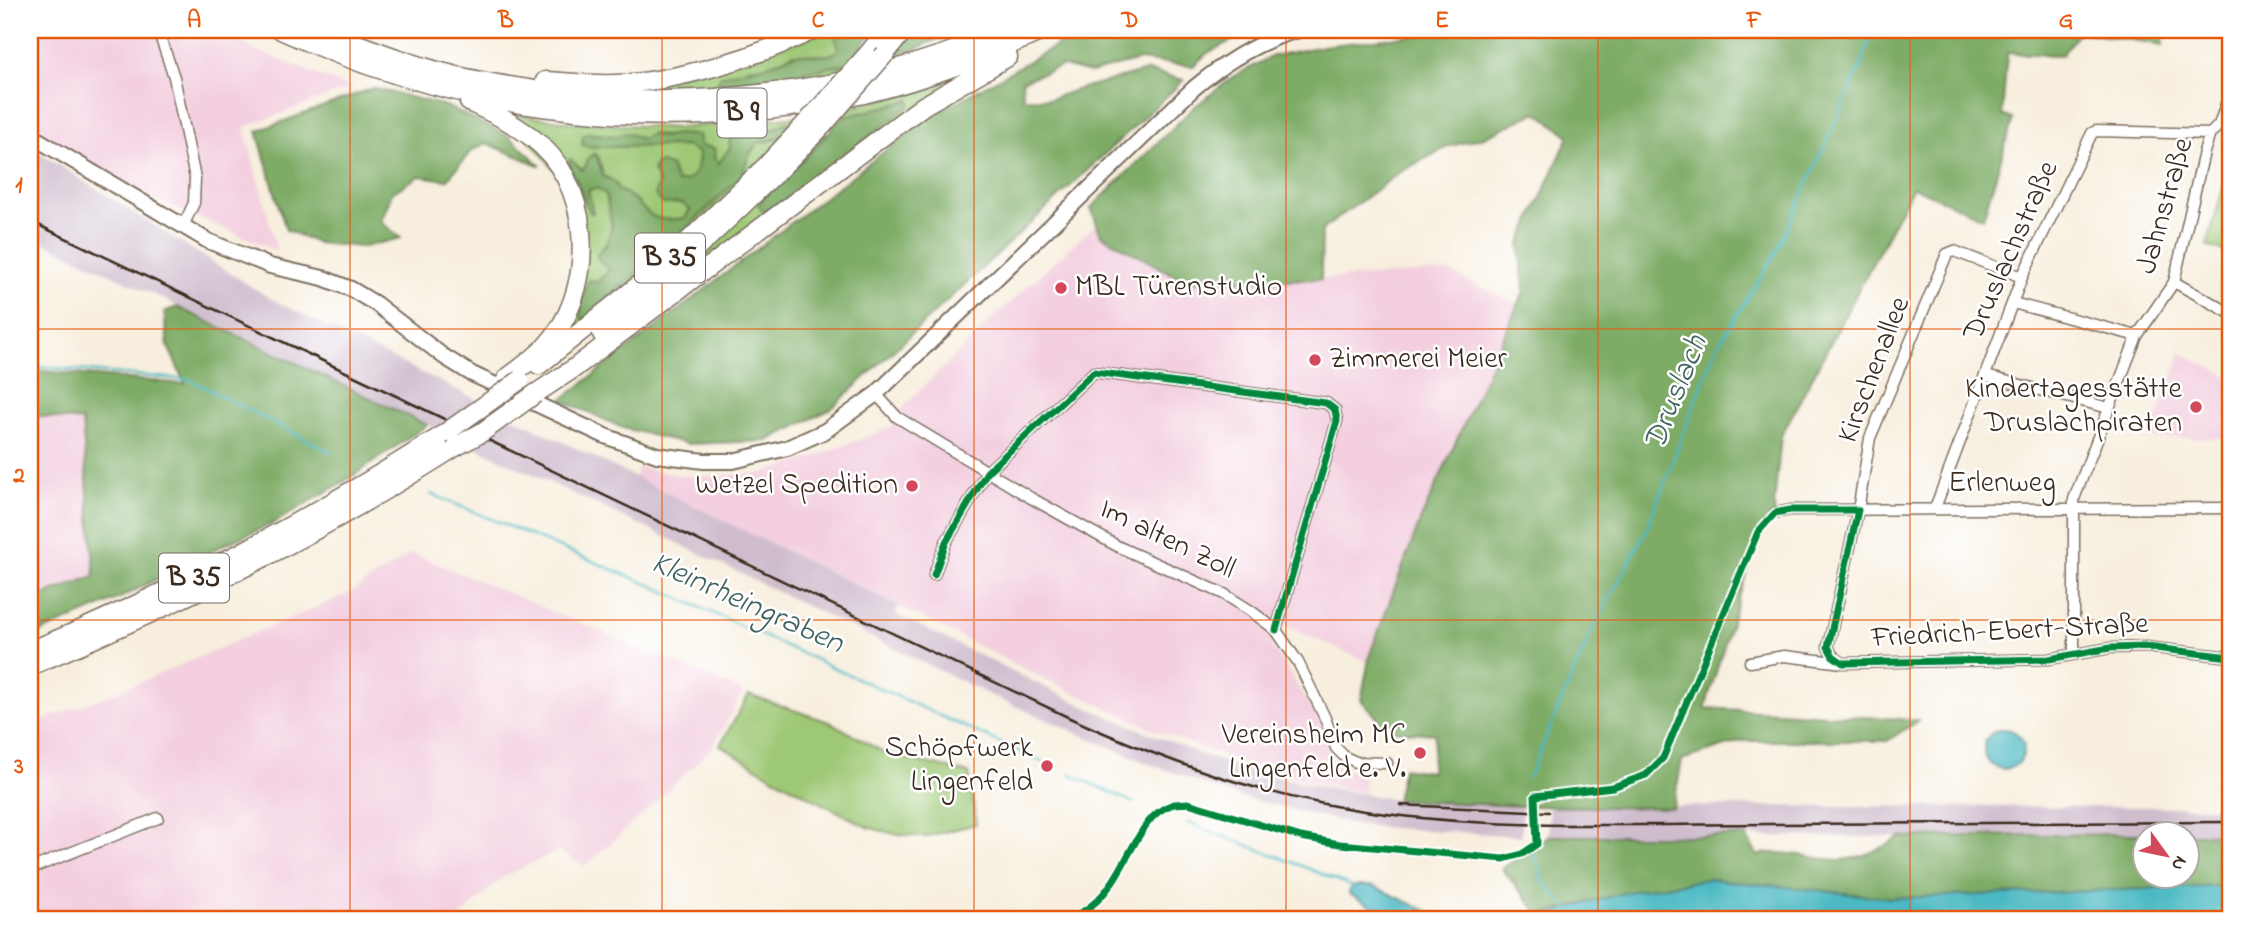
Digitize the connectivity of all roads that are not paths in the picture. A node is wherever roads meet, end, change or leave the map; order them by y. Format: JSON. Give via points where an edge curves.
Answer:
{"nodes":[{"id":1,"x":158,"y":30,"type":"edge"},
{"id":2,"x":281,"y":30,"type":"edge"},
{"id":3,"x":321,"y":30,"type":"edge"},
{"id":4,"x":813,"y":30,"type":"edge"},
{"id":5,"x":887,"y":30,"type":"edge"},
{"id":6,"x":904,"y":30,"type":"edge"},
{"id":7,"x":1004,"y":30,"type":"edge"},
{"id":8,"x":1044,"y":30,"type":"edge"},
{"id":9,"x":1054,"y":30,"type":"edge"},
{"id":10,"x":1298,"y":30,"type":"edge"},
{"id":11,"x":876,"y":55,"type":"junction"},
{"id":12,"x":495,"y":84,"type":"junction"},
{"id":13,"x":430,"y":85,"type":"junction"},
{"id":14,"x":2230,"y":92,"type":"edge"},
{"id":15,"x":2230,"y":124,"type":"edge"},
{"id":16,"x":2219,"y":125,"type":"junction"},
{"id":17,"x":2210,"y":134,"type":"junction"},
{"id":18,"x":30,"y":135,"type":"edge"},
{"id":19,"x":183,"y":226,"type":"junction"},
{"id":20,"x":2022,"y":276,"type":"junction"},
{"id":21,"x":2174,"y":282,"type":"junction"},
{"id":22,"x":2012,"y":303,"type":"junction"},
{"id":23,"x":2230,"y":313,"type":"edge"},
{"id":24,"x":2137,"y":336,"type":"junction"},
{"id":25,"x":1986,"y":376,"type":"junction"},
{"id":26,"x":523,"y":385,"type":"junction"},
{"id":27,"x":876,"y":394,"type":"junction"},
{"id":28,"x":2109,"y":408,"type":"junction"},
{"id":29,"x":986,"y":472,"type":"junction"},
{"id":30,"x":1935,"y":508,"type":"junction"},
{"id":31,"x":2230,"y":508,"type":"edge"},
{"id":32,"x":2073,"y":509,"type":"junction"},
{"id":33,"x":1858,"y":510,"type":"junction"},
{"id":34,"x":1775,"y":513,"type":"dead end"},
{"id":35,"x":934,"y":575,"type":"dead end"},
{"id":36,"x":1276,"y":630,"type":"junction"},
{"id":37,"x":30,"y":651,"type":"edge"},
{"id":38,"x":2074,"y":653,"type":"junction"},
{"id":39,"x":2230,"y":657,"type":"edge"},
{"id":40,"x":1750,"y":662,"type":"dead end"},
{"id":41,"x":1843,"y":663,"type":"junction"},
{"id":42,"x":30,"y":666,"type":"edge"},
{"id":43,"x":1387,"y":763,"type":"dead end"},
{"id":44,"x":158,"y":818,"type":"dead end"},
{"id":45,"x":30,"y":869,"type":"edge"}],
"edges":[{"from":1,"to":19,"type":"street","via":[[174,77],[195,178],[194,203]]},
{"from":2,"to":13,"type":"highway","number":"B 9","via":[[369,67]]},
{"from":3,"to":12,"type":"highway","number":"B 9","via":[[393,58]]},
{"from":4,"to":12,"type":"highway","via":[[708,69],[642,82],[615,85],[514,79]]},
{"from":5,"to":11,"type":"highway","number":"B 35"},
{"from":6,"to":11,"type":"highway"},
{"from":7,"to":12,"type":"highway","number":"B 9","via":[[874,75],[773,94],[661,101],[600,99]]},
{"from":8,"to":13,"type":"highway","number":"B 9","via":[[989,54],[892,86],[820,103],[746,112],[656,117],[591,114]]},
{"from":9,"to":26,"type":"highway","via":[[923,106],[572,369]]},
{"from":10,"to":27,"type":"main road","via":[[1238,55],[1201,82]]},
{"from":11,"to":26,"type":"highway","number":"B 35","bridge":true,"via":[[816,123],[666,262]]},
{"from":13,"to":26,"type":"highway","via":[[517,125],[556,162],[576,201],[582,235],[580,279],[569,312]]},
{"from":14,"to":16,"type":"street","name":"Jahnstraße"},
{"from":15,"to":16,"type":"street"},
{"from":16,"to":17,"type":"street","name":"Jahnstraße"},
{"from":17,"to":20,"type":"street","name":"Druslachstraße","via":[[2092,133]]},
{"from":17,"to":21,"type":"street","name":"Jahnstraße"},
{"from":18,"to":19,"type":"main road"},
{"from":19,"to":27,"type":"main road","via":[[235,254],[351,289],[472,374],[657,455],[733,461],[778,451],[825,430]]},
{"from":20,"to":22,"type":"street","name":"Druslachstraße"},
{"from":20,"to":33,"type":"street","name":"Kirschenallee","via":[[1954,250],[1947,254],[1870,438]]},
{"from":21,"to":23,"type":"street"},
{"from":21,"to":24,"type":"street","name":"Jahnstraße"},
{"from":22,"to":24,"type":"street"},
{"from":22,"to":25,"type":"street","name":"Druslachstraße"},
{"from":24,"to":28,"type":"street","name":"Jahnstraße"},
{"from":25,"to":28,"type":"street"},
{"from":25,"to":30,"type":"street","name":"Druslachstraße"},
{"from":26,"to":37,"type":"highway","number":"B 35","bridge":true,"via":[[353,492],[236,557]]},
{"from":26,"to":42,"type":"highway","number":"B 35","bridge":true,"via":[[457,446],[397,484],[163,609]]},
{"from":27,"to":29,"type":"street","name":"Im alten Zoll","via":[[897,417]]},
{"from":28,"to":32,"type":"street","name":"Jahnstraße"},
{"from":29,"to":35,"type":"street","via":[[946,542]]},
{"from":29,"to":36,"type":"street","name":"Im alten Zoll","via":[[1119,547],[1224,594]]},
{"from":29,"to":36,"type":"street","via":[[1094,372],[1326,403],[1335,411],[1337,421]]},
{"from":30,"to":32,"type":"street","name":"Erlenweg"},
{"from":30,"to":33,"type":"street","name":"Erlenweg"},
{"from":31,"to":32,"type":"street","name":"Erlenweg"},
{"from":32,"to":38,"type":"street","name":"Jahnstraße"},
{"from":33,"to":34,"type":"street","name":"Erlenweg"},
{"from":33,"to":41,"type":"street","name":"Kirschenallee","via":[[1828,647]]},
{"from":36,"to":43,"type":"street","name":"Im alten Zoll","via":[[1304,673],[1336,748],[1356,762]]},
{"from":38,"to":39,"type":"street","name":"Friedrich-Ebert-Straße","via":[[2146,647]]},
{"from":38,"to":41,"type":"street","name":"Friedrich-Ebert-Straße","via":[[2049,659]]},
{"from":40,"to":41,"type":"street","name":"Friedrich-Ebert-Straße","via":[[1784,656]]},
{"from":44,"to":45,"type":"street"}]}
